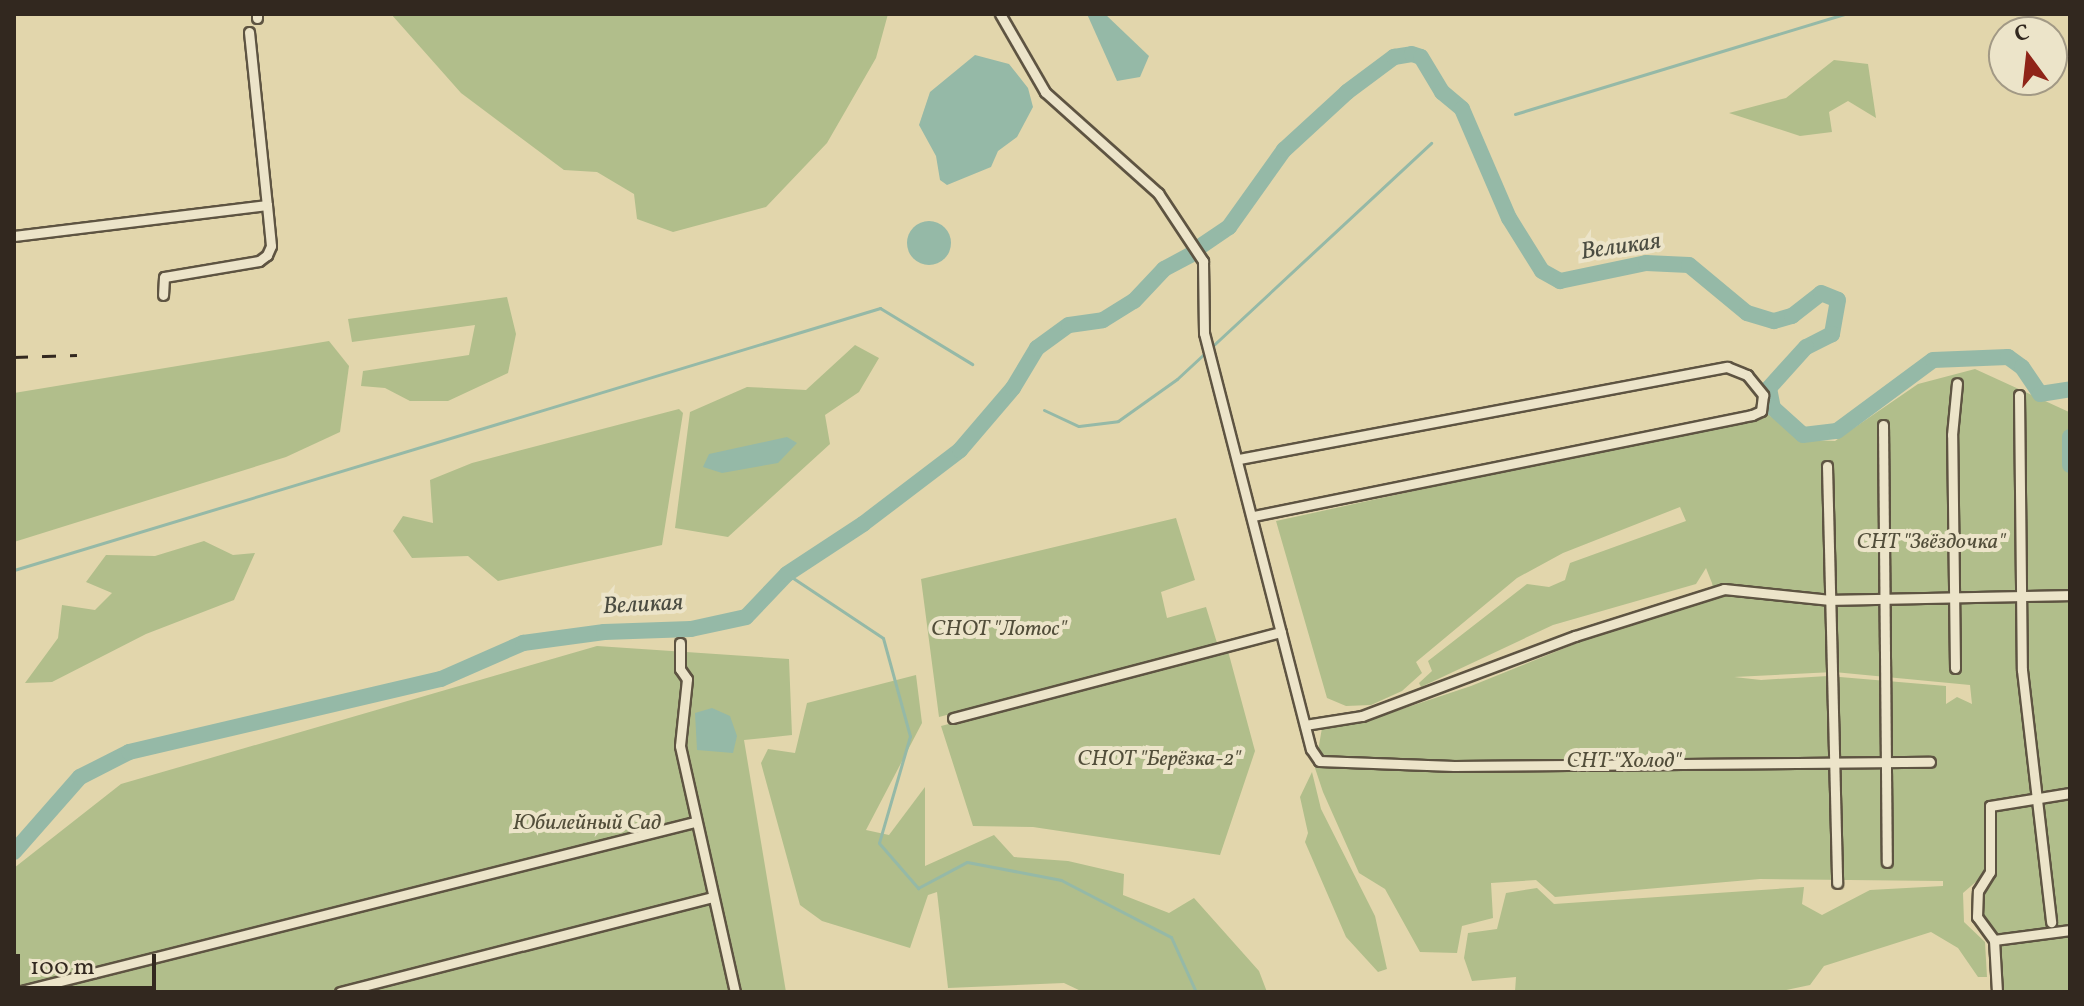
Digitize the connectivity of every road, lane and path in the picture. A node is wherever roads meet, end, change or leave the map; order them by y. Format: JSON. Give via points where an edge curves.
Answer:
{"nodes":[{"id":1,"x":1000,"y":14,"type":"edge"},
{"id":2,"x":249,"y":32,"type":"dead end"},
{"id":3,"x":267,"y":205,"type":"junction"},
{"id":4,"x":14,"y":236,"type":"edge"},
{"id":5,"x":163,"y":295,"type":"dead end"},
{"id":6,"x":1957,"y":383,"type":"dead end"},
{"id":7,"x":2019,"y":395,"type":"dead end"},
{"id":8,"x":1883,"y":425,"type":"dead end"},
{"id":9,"x":1239,"y":459,"type":"junction"},
{"id":10,"x":1827,"y":466,"type":"dead end"},
{"id":11,"x":1254,"y":516,"type":"junction"},
{"id":12,"x":2070,"y":595,"type":"edge"},
{"id":13,"x":1954,"y":597,"type":"junction"},
{"id":14,"x":2019,"y":597,"type":"junction"},
{"id":15,"x":1885,"y":598,"type":"junction"},
{"id":16,"x":1830,"y":600,"type":"junction"},
{"id":17,"x":1281,"y":632,"type":"junction"},
{"id":18,"x":680,"y":643,"type":"dead end"},
{"id":19,"x":1955,"y":668,"type":"dead end"},
{"id":20,"x":953,"y":718,"type":"dead end"},
{"id":21,"x":1305,"y":725,"type":"junction"},
{"id":22,"x":1930,"y":762,"type":"dead end"},
{"id":23,"x":1834,"y":763,"type":"junction"},
{"id":24,"x":1885,"y":763,"type":"junction"},
{"id":25,"x":2070,"y":793,"type":"edge"},
{"id":26,"x":2035,"y":796,"type":"junction"},
{"id":27,"x":695,"y":822,"type":"junction"},
{"id":28,"x":1887,"y":862,"type":"dead end"},
{"id":29,"x":1837,"y":883,"type":"dead end"},
{"id":30,"x":710,"y":898,"type":"junction"},
{"id":31,"x":2051,"y":922,"type":"dead end"},
{"id":32,"x":2070,"y":930,"type":"edge"},
{"id":33,"x":1994,"y":940,"type":"junction"},
{"id":34,"x":17,"y":992,"type":"edge"},
{"id":35,"x":340,"y":992,"type":"edge"},
{"id":36,"x":735,"y":992,"type":"edge"},
{"id":37,"x":1997,"y":992,"type":"edge"}],
"edges":[{"from":1,"to":9,"type":"street","via":[[1045,92],[1174,213],[1203,261],[1204,333]]},
{"from":2,"to":3,"type":"street"},
{"from":3,"to":4,"type":"street"},
{"from":3,"to":5,"type":"street","via":[[267,255],[259,261],[164,277]]},
{"from":6,"to":13,"type":"street","via":[[1952,435]]},
{"from":7,"to":14,"type":"street"},
{"from":8,"to":15,"type":"street"},
{"from":9,"to":11,"type":"street"},
{"from":9,"to":11,"type":"street","via":[[1727,367],[1747,375],[1763,395],[1761,411],[1752,415]]},
{"from":10,"to":16,"type":"street"},
{"from":11,"to":17,"type":"street"},
{"from":12,"to":14,"type":"street"},
{"from":13,"to":14,"type":"street"},
{"from":13,"to":15,"type":"street"},
{"from":13,"to":19,"type":"street"},
{"from":14,"to":26,"type":"street"},
{"from":15,"to":16,"type":"street"},
{"from":15,"to":24,"type":"street"},
{"from":16,"to":21,"type":"street","via":[[1724,589],[1698,595],[1362,716]]},
{"from":16,"to":23,"type":"street"},
{"from":17,"to":20,"type":"street"},
{"from":17,"to":21,"type":"street"},
{"from":18,"to":27,"type":"street","via":[[680,669],[687,679],[680,746]]},
{"from":21,"to":23,"type":"street","via":[[1313,755],[1327,764]]},
{"from":22,"to":24,"type":"street"},
{"from":23,"to":24,"type":"street"},
{"from":23,"to":29,"type":"street"},
{"from":24,"to":28,"type":"street"},
{"from":25,"to":26,"type":"street"},
{"from":26,"to":31,"type":"street"},
{"from":26,"to":33,"type":"street","via":[[1990,806],[1990,872],[1978,891],[1977,917]]},
{"from":27,"to":30,"type":"street"},
{"from":27,"to":34,"type":"street"},
{"from":30,"to":35,"type":"street"},
{"from":30,"to":36,"type":"street"},
{"from":32,"to":33,"type":"street"},
{"from":33,"to":37,"type":"street"}]}
